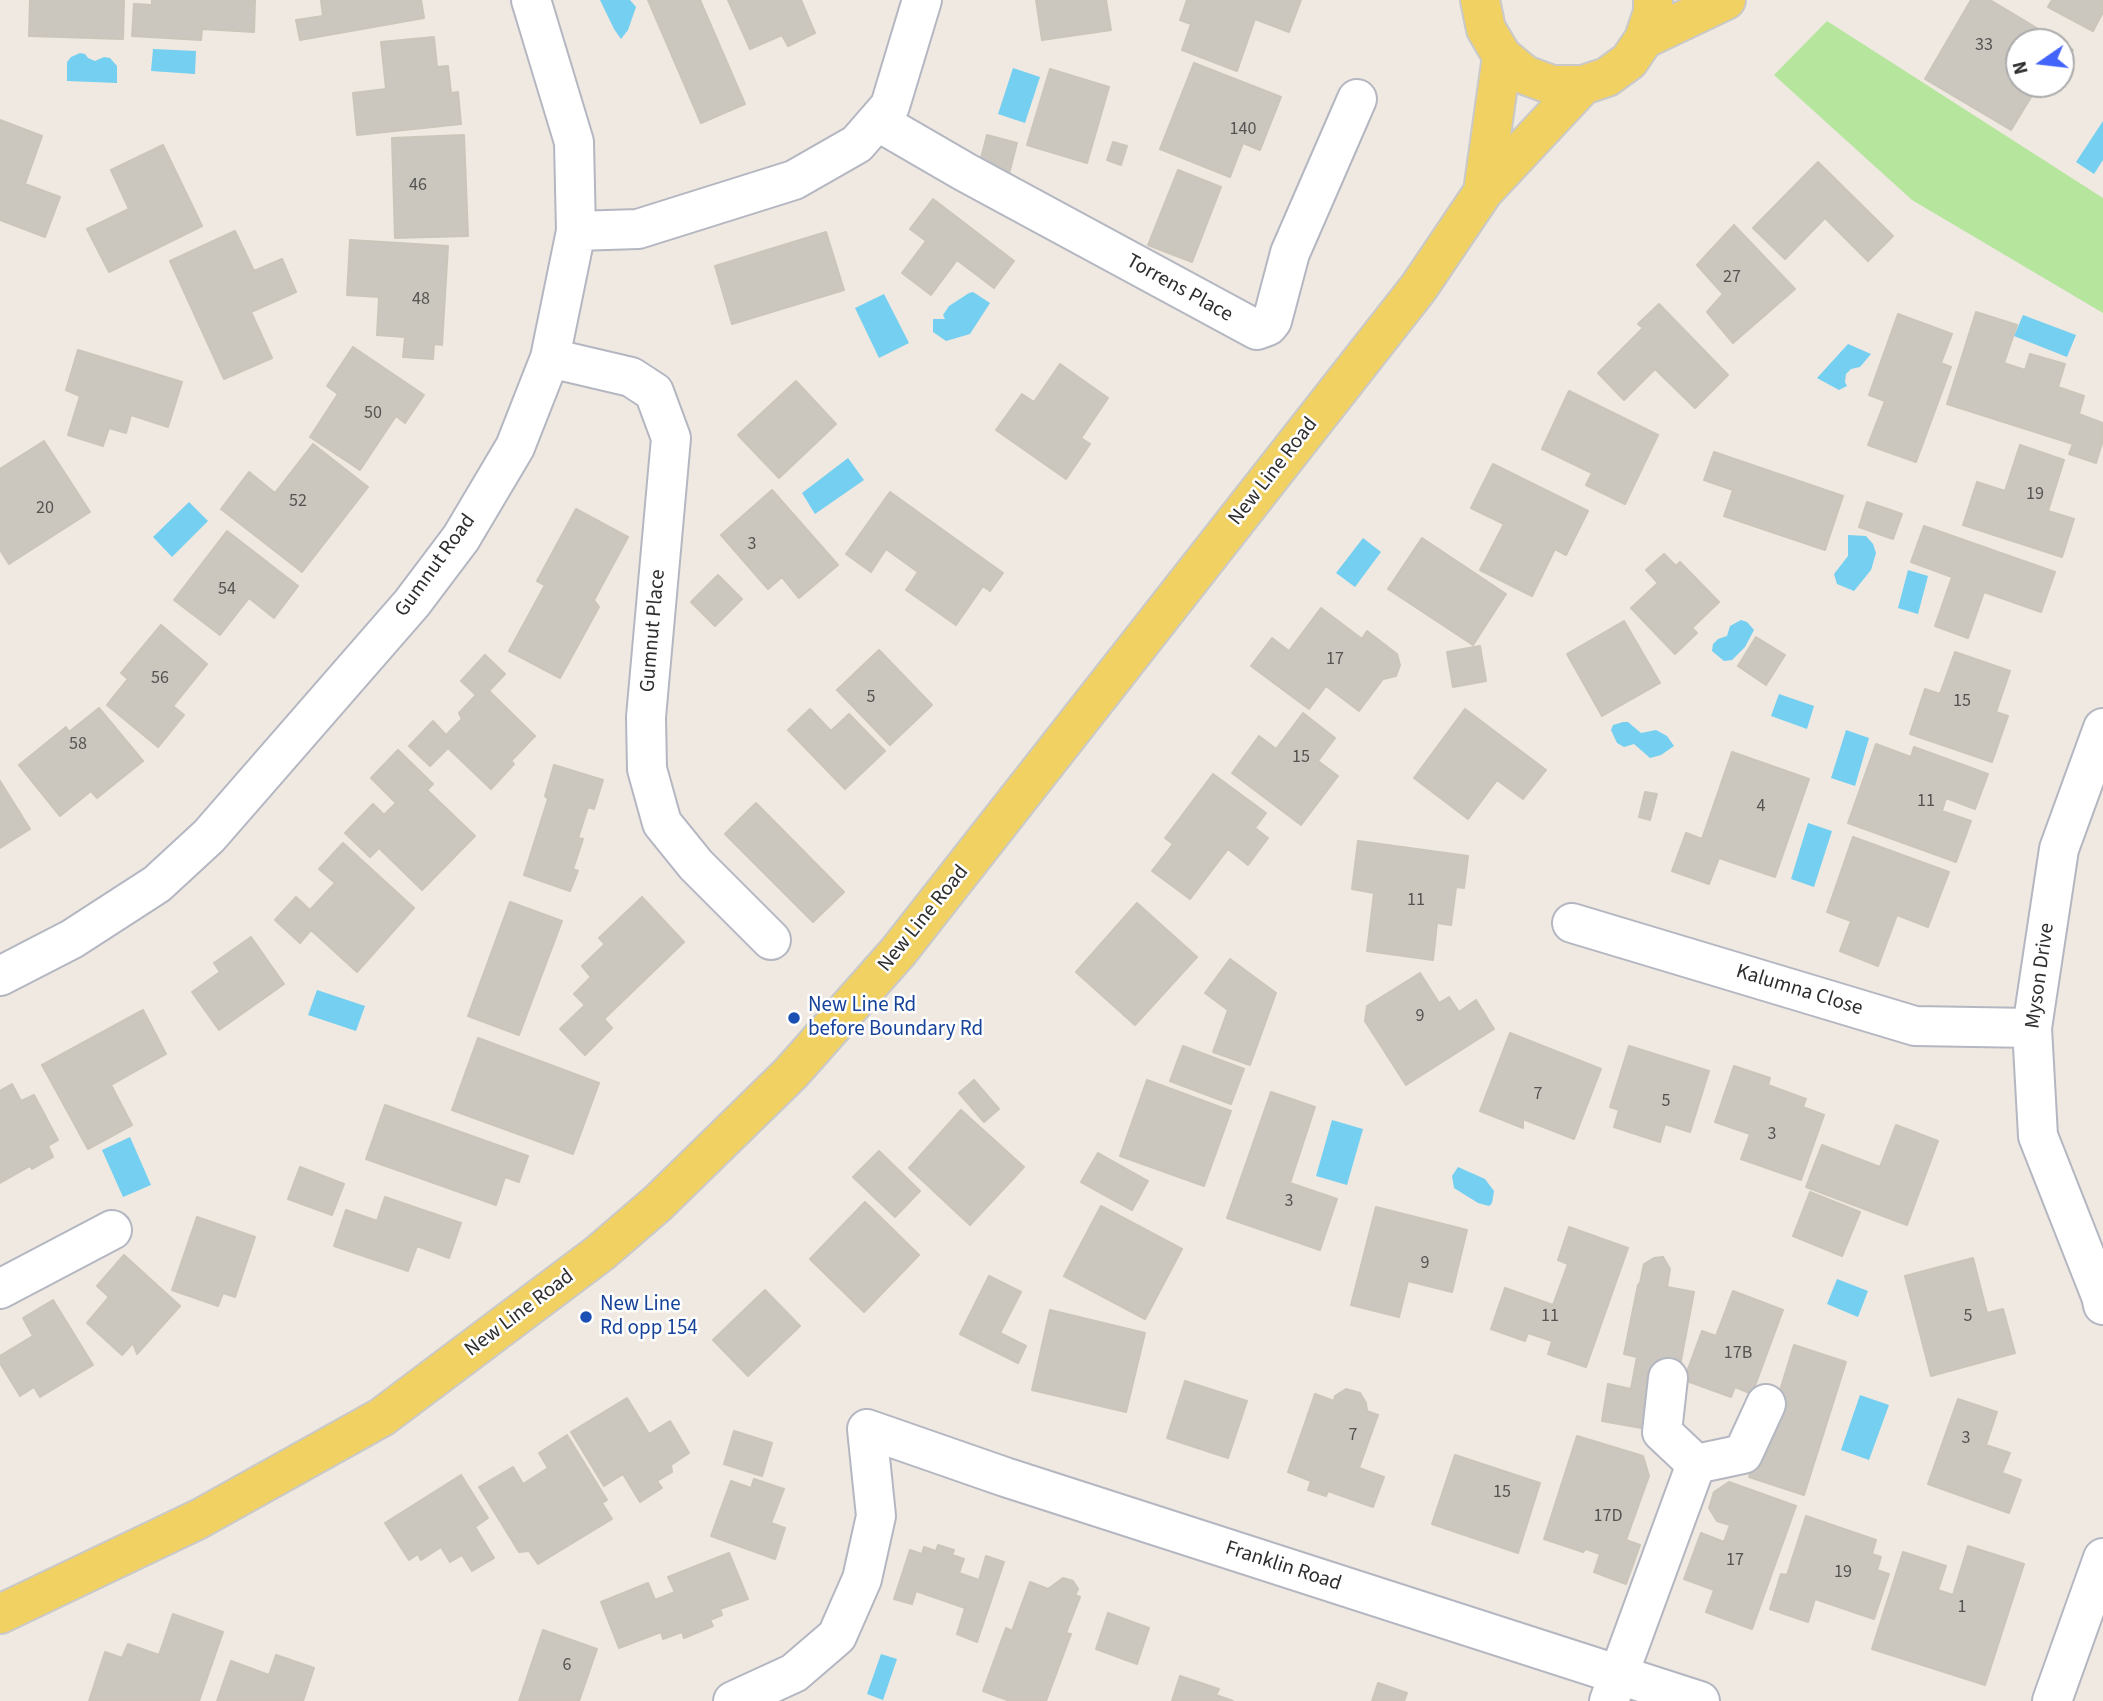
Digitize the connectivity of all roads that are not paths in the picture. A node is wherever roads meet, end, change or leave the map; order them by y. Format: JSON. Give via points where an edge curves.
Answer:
{"nodes":[{"id":1,"x":531,"y":0,"type":"edge"},
{"id":2,"x":922,"y":0,"type":"edge"},
{"id":3,"x":1480,"y":0,"type":"edge"},
{"id":4,"x":1653,"y":0,"type":"edge"},
{"id":5,"x":1726,"y":0,"type":"edge"},
{"id":6,"x":1644,"y":39,"type":"junction"},
{"id":7,"x":1502,"y":56,"type":"junction"},
{"id":8,"x":1583,"y":85,"type":"junction"},
{"id":9,"x":1357,"y":99,"type":"dead end"},
{"id":10,"x":877,"y":121,"type":"junction"},
{"id":11,"x":1483,"y":192,"type":"junction"},
{"id":12,"x":576,"y":231,"type":"junction"},
{"id":13,"x":550,"y":358,"type":"junction"},
{"id":14,"x":2103,"y":728,"type":"edge"},
{"id":15,"x":1572,"y":923,"type":"dead end"},
{"id":16,"x":771,"y":940,"type":"dead end"},
{"id":17,"x":0,"y":976,"type":"edge"},
{"id":18,"x":2032,"y":1028,"type":"junction"},
{"id":19,"x":111,"y":1230,"type":"dead end"},
{"id":20,"x":0,"y":1289,"type":"edge"},
{"id":21,"x":2103,"y":1305,"type":"edge"},
{"id":22,"x":1668,"y":1378,"type":"dead end"},
{"id":23,"x":1766,"y":1404,"type":"dead end"},
{"id":24,"x":1696,"y":1464,"type":"junction"},
{"id":25,"x":2103,"y":1558,"type":"edge"},
{"id":26,"x":0,"y":1614,"type":"edge"},
{"id":27,"x":1614,"y":1688,"type":"edge"},
{"id":28,"x":733,"y":1701,"type":"edge"},
{"id":29,"x":1700,"y":1701,"type":"edge"},
{"id":30,"x":2052,"y":1701,"type":"edge"}],
"edges":[{"from":1,"to":12,"type":"street","name":"Gumnut Road","via":[[574,142]]},
{"from":2,"to":10,"type":"street","via":[[890,106]]},
{"from":3,"to":7,"type":"main road","via":[[1486,29]]},
{"from":4,"to":6,"type":"main road"},
{"from":5,"to":6,"type":"main road"},
{"from":6,"to":8,"type":"main road","via":[[1629,61],[1607,77]]},
{"from":7,"to":8,"type":"main road","via":[[1525,75],[1552,85]]},
{"from":7,"to":11,"type":"main road","name":"New Line Road"},
{"from":8,"to":11,"type":"main road","name":"New Line Road"},
{"from":9,"to":10,"type":"street","name":"Torrens Place","via":[[1290,253],[1272,321],[1257,330]]},
{"from":10,"to":12,"type":"street","via":[[857,144],[794,180],[638,229]]},
{"from":11,"to":26,"type":"main road","name":"New Line Road","via":[[1419,287],[898,952],[791,1073],[658,1203],[600,1253],[382,1417],[199,1519]]},
{"from":12,"to":13,"type":"street","name":"Gumnut Road"},
{"from":13,"to":16,"type":"street","name":"Gumnut Place","via":[[631,377],[654,391],[671,438],[646,717],[647,769],[662,823],[696,865]]},
{"from":13,"to":17,"type":"street","name":"Gumnut Road","via":[[515,447],[461,538],[412,603],[209,835],[157,884],[72,939]]},
{"from":14,"to":18,"type":"street","name":"Myson Drive","via":[[2059,849]]},
{"from":15,"to":18,"type":"street","name":"Kalumna Close","via":[[1915,1026]]},
{"from":18,"to":21,"type":"street","name":"Myson Drive","via":[[2038,1136]]},
{"from":19,"to":20,"type":"street"},
{"from":22,"to":24,"type":"street","via":[[1662,1432]]},
{"from":23,"to":24,"type":"street","via":[[1743,1454]]},
{"from":24,"to":27,"type":"street"},
{"from":25,"to":30,"type":"street"},
{"from":27,"to":28,"type":"street","name":"Franklin Road","via":[[867,1429],[876,1516],[862,1579],[837,1636],[794,1673]]},
{"from":27,"to":29,"type":"street","name":"Franklin Road"}]}
